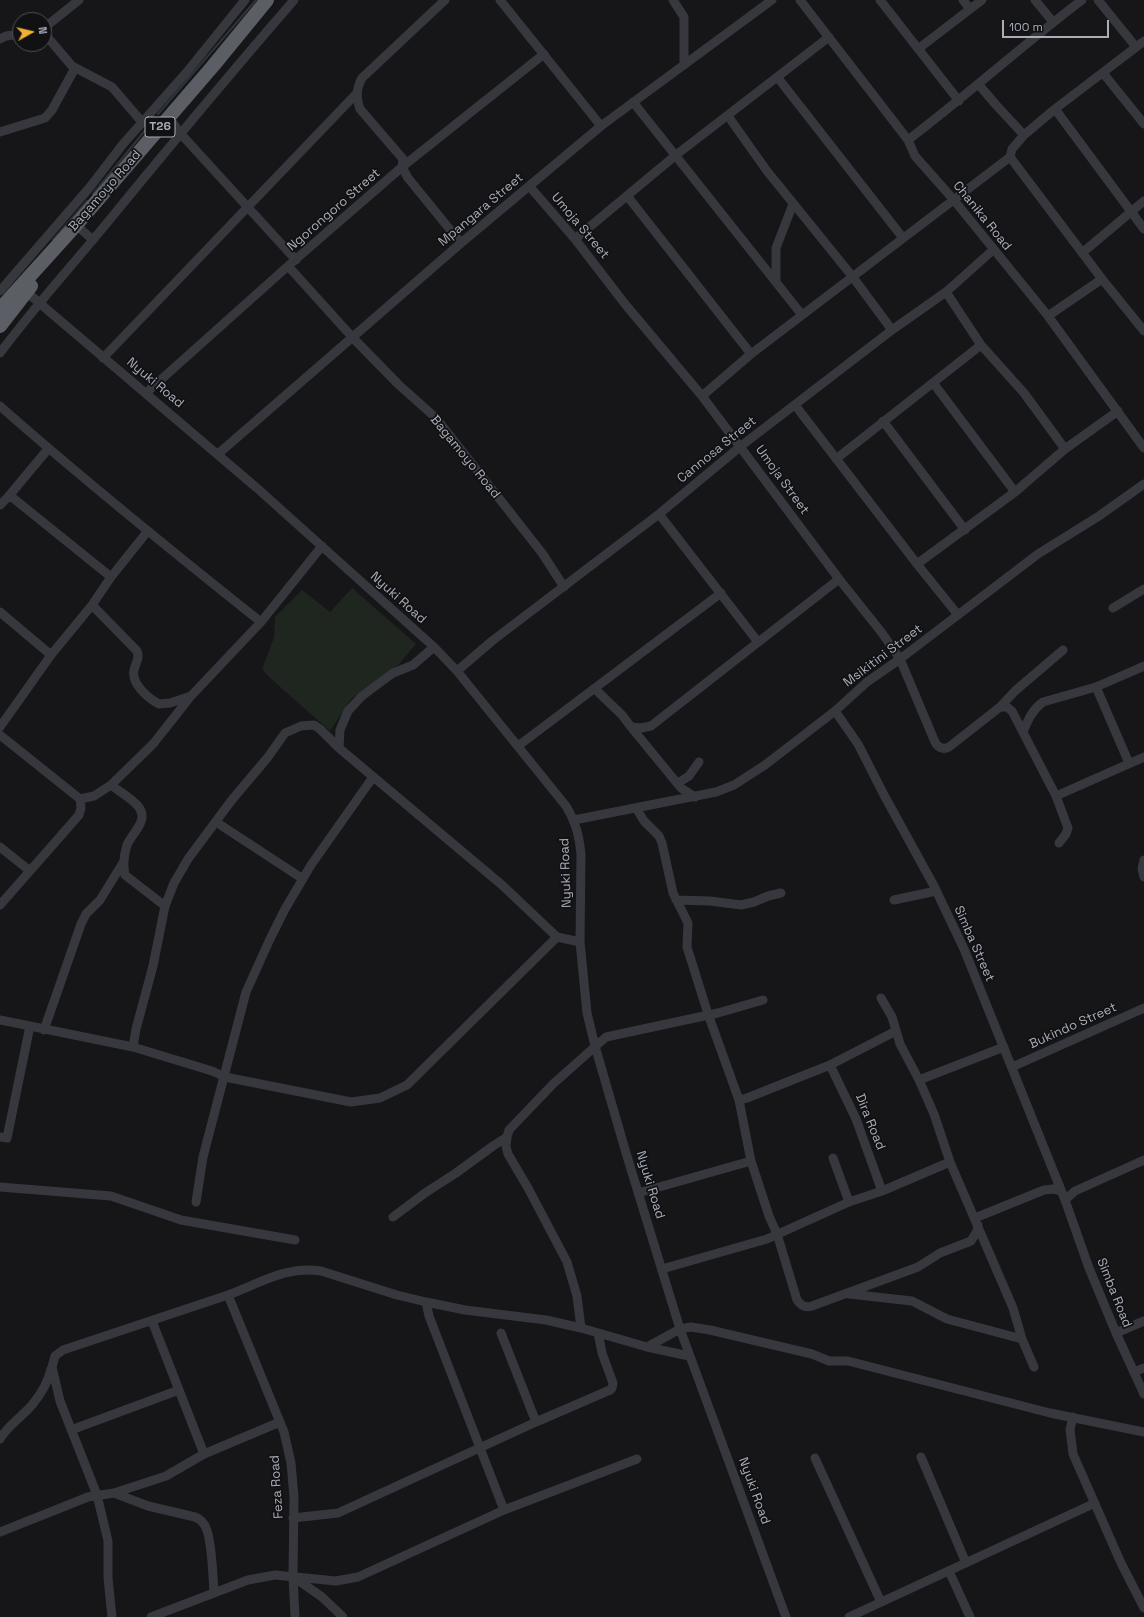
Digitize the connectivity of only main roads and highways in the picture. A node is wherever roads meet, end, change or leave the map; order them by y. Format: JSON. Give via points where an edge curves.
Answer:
{"nodes":[{"id":1,"x":267,"y":0,"type":"edge"},
{"id":2,"x":24,"y":290,"type":"junction"},
{"id":3,"x":0,"y":307,"type":"edge"},
{"id":4,"x":0,"y":326,"type":"edge"}],
"edges":[{"from":1,"to":2,"type":"highway","name":"Bagamoyo Road","number":"T26","via":[[166,120],[90,198],[76,226],[51,253]]},
{"from":2,"to":3,"type":"highway","name":"Bagamoyo Road","number":"T26"},
{"from":2,"to":4,"type":"highway","name":"Bagamoyo Road","number":"T26"}]}
